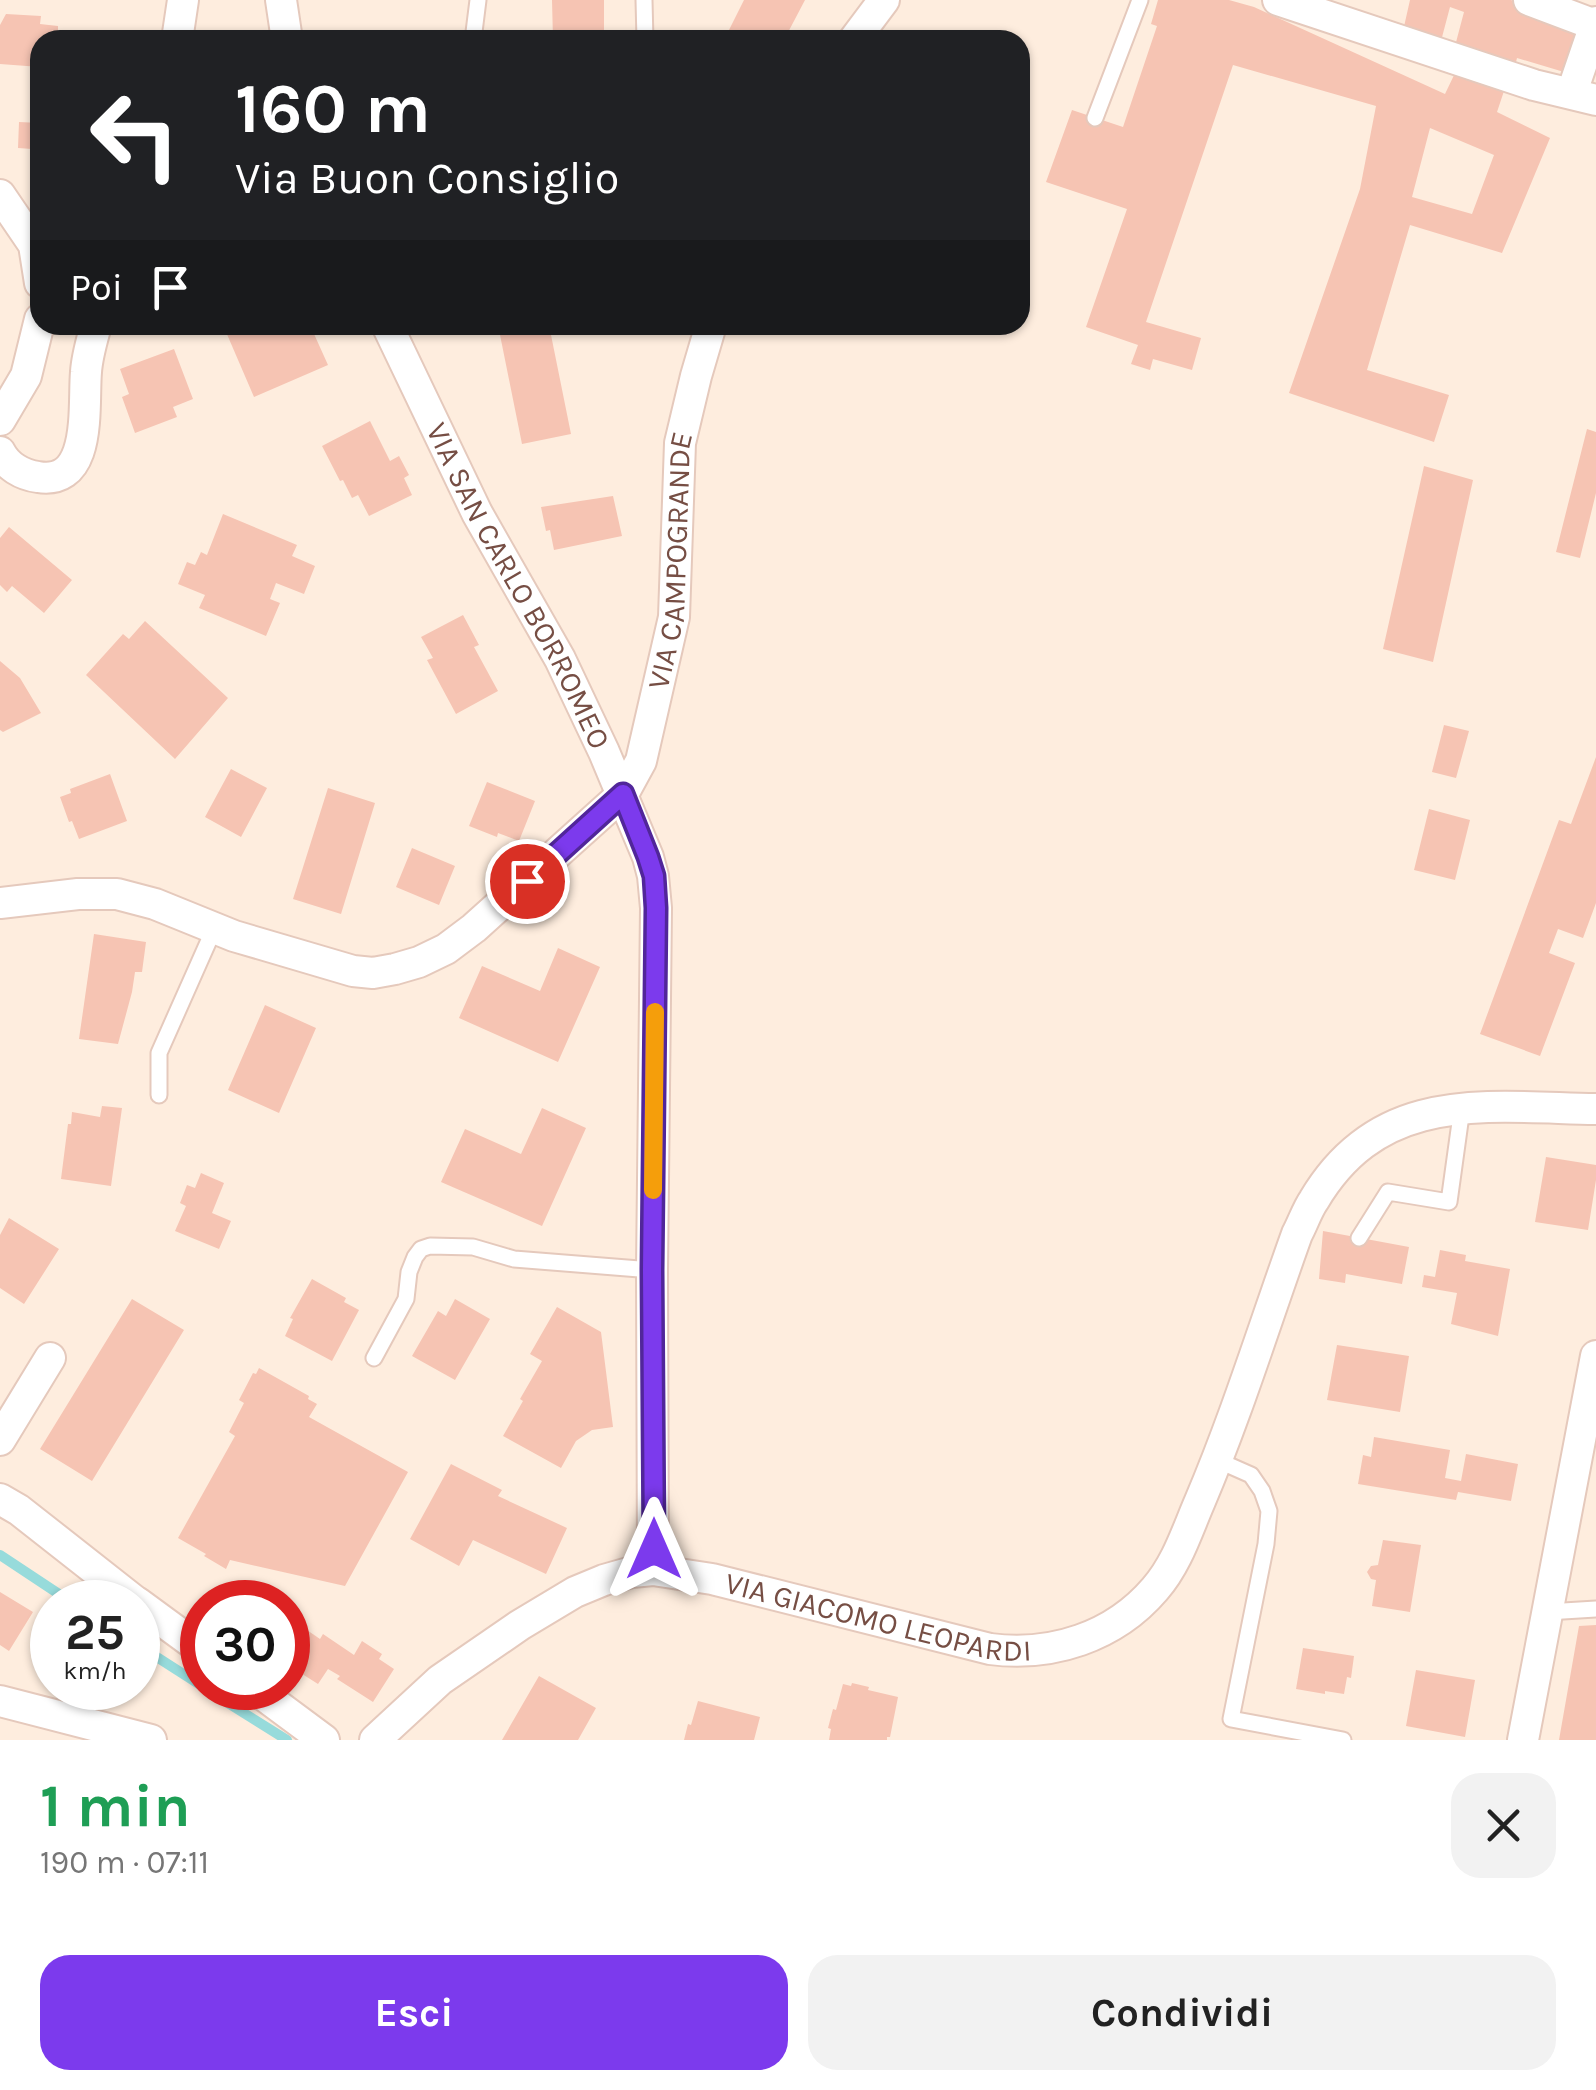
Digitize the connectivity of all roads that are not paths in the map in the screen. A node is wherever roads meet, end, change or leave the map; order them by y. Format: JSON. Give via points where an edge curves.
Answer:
{"nodes":[{"id":1,"x":183,"y":0,"type":"edge"},
{"id":2,"x":281,"y":0,"type":"edge"},
{"id":3,"x":478,"y":0,"type":"edge"},
{"id":4,"x":644,"y":0,"type":"edge"},
{"id":5,"x":884,"y":0,"type":"edge"},
{"id":6,"x":1140,"y":0,"type":"edge"},
{"id":7,"x":1278,"y":0,"type":"edge"},
{"id":8,"x":1529,"y":0,"type":"edge"},
{"id":9,"x":1596,"y":24,"type":"edge"},
{"id":10,"x":178,"y":30,"type":"edge"},
{"id":11,"x":286,"y":30,"type":"edge"},
{"id":12,"x":474,"y":30,"type":"edge"},
{"id":13,"x":645,"y":30,"type":"edge"},
{"id":14,"x":862,"y":30,"type":"edge"},
{"id":15,"x":1584,"y":96,"type":"edge"},
{"id":16,"x":1095,"y":118,"type":"dead end"},
{"id":17,"x":0,"y":195,"type":"edge"},
{"id":18,"x":30,"y":239,"type":"edge"},
{"id":19,"x":36,"y":335,"type":"edge"},
{"id":20,"x":94,"y":335,"type":"edge"},
{"id":21,"x":392,"y":335,"type":"edge"},
{"id":22,"x":708,"y":335,"type":"edge"},
{"id":23,"x":0,"y":420,"type":"edge"},
{"id":24,"x":0,"y":452,"type":"edge"},
{"id":25,"x":623,"y":794,"type":"junction"},
{"id":26,"x":0,"y":903,"type":"edge"},
{"id":27,"x":214,"y":929,"type":"junction"},
{"id":28,"x":159,"y":1095,"type":"dead end"},
{"id":29,"x":1462,"y":1108,"type":"junction"},
{"id":30,"x":1596,"y":1110,"type":"edge"},
{"id":31,"x":1359,"y":1238,"type":"dead end"},
{"id":32,"x":652,"y":1270,"type":"junction"},
{"id":33,"x":1596,"y":1356,"type":"edge"},
{"id":34,"x":50,"y":1358,"type":"dead end"},
{"id":35,"x":374,"y":1358,"type":"dead end"},
{"id":36,"x":0,"y":1440,"type":"edge"},
{"id":37,"x":1586,"y":1450,"type":"edge"},
{"id":38,"x":1217,"y":1460,"type":"junction"},
{"id":39,"x":0,"y":1499,"type":"edge"},
{"id":40,"x":653,"y":1570,"type":"junction"},
{"id":41,"x":108,"y":1580,"type":"edge"},
{"id":42,"x":1596,"y":1609,"type":"edge"},
{"id":43,"x":1547,"y":1612,"type":"junction"},
{"id":44,"x":0,"y":1701,"type":"edge"},
{"id":45,"x":284,"y":1710,"type":"edge"},
{"id":46,"x":150,"y":1740,"type":"edge"},
{"id":47,"x":324,"y":1740,"type":"edge"},
{"id":48,"x":375,"y":1740,"type":"edge"},
{"id":49,"x":1342,"y":1740,"type":"edge"},
{"id":50,"x":1523,"y":1740,"type":"edge"}],
"edges":[{"from":1,"to":10,"type":"street"},
{"from":2,"to":11,"type":"street"},
{"from":3,"to":12,"type":"lane"},
{"from":4,"to":13,"type":"lane"},
{"from":5,"to":14,"type":"street"},
{"from":6,"to":16,"type":"lane"},
{"from":7,"to":15,"type":"street"},
{"from":8,"to":9,"type":"street"},
{"from":9,"to":15,"type":"street"},
{"from":17,"to":18,"type":"street"},
{"from":19,"to":23,"type":"street","via":[[26,376]]},
{"from":20,"to":24,"type":"street","via":[[77,459],[61,476],[41,478],[20,473]]},
{"from":21,"to":25,"type":"street","name":"VIA SAN CARLO BORROMEO"},
{"from":22,"to":25,"type":"street","name":"VIA CAMPOGRANDE","via":[[680,443],[674,617],[640,760]]},
{"from":25,"to":27,"type":"street","via":[[474,928],[438,954],[403,967],[353,971]]},
{"from":25,"to":32,"type":"street","name":"VIA SAN CARLO BORROMEO","via":[[654,876],[656,908]]},
{"from":26,"to":27,"type":"street","via":[[117,894]]},
{"from":27,"to":28,"type":"lane","via":[[158,1053]]},
{"from":29,"to":30,"type":"street","name":"VIA GIACOMO LEOPARDI"},
{"from":29,"to":31,"type":"lane","via":[[1449,1202],[1388,1192]]},
{"from":29,"to":38,"type":"street","name":"VIA GIACOMO LEOPARDI","via":[[1420,1115],[1369,1139],[1313,1200]]},
{"from":32,"to":35,"type":"lane","via":[[514,1259],[474,1247],[421,1248],[406,1299]]},
{"from":32,"to":40,"type":"street","name":"VIA SAN CARLO BORROMEO"},
{"from":33,"to":37,"type":"street"},
{"from":34,"to":36,"type":"street"},
{"from":37,"to":43,"type":"street"},
{"from":38,"to":40,"type":"street","name":"VIA GIACOMO LEOPARDI","via":[[1157,1588],[1109,1628],[1047,1648],[990,1650]]},
{"from":38,"to":49,"type":"lane","via":[[1250,1476],[1269,1511],[1232,1719]]},
{"from":39,"to":41,"type":"street"},
{"from":40,"to":48,"type":"street","name":"VIA GIACOMO LEOPARDI","via":[[604,1580],[520,1624],[440,1680]]},
{"from":42,"to":43,"type":"lane"},
{"from":43,"to":50,"type":"street"},
{"from":44,"to":46,"type":"street"},
{"from":45,"to":47,"type":"street"}]}
